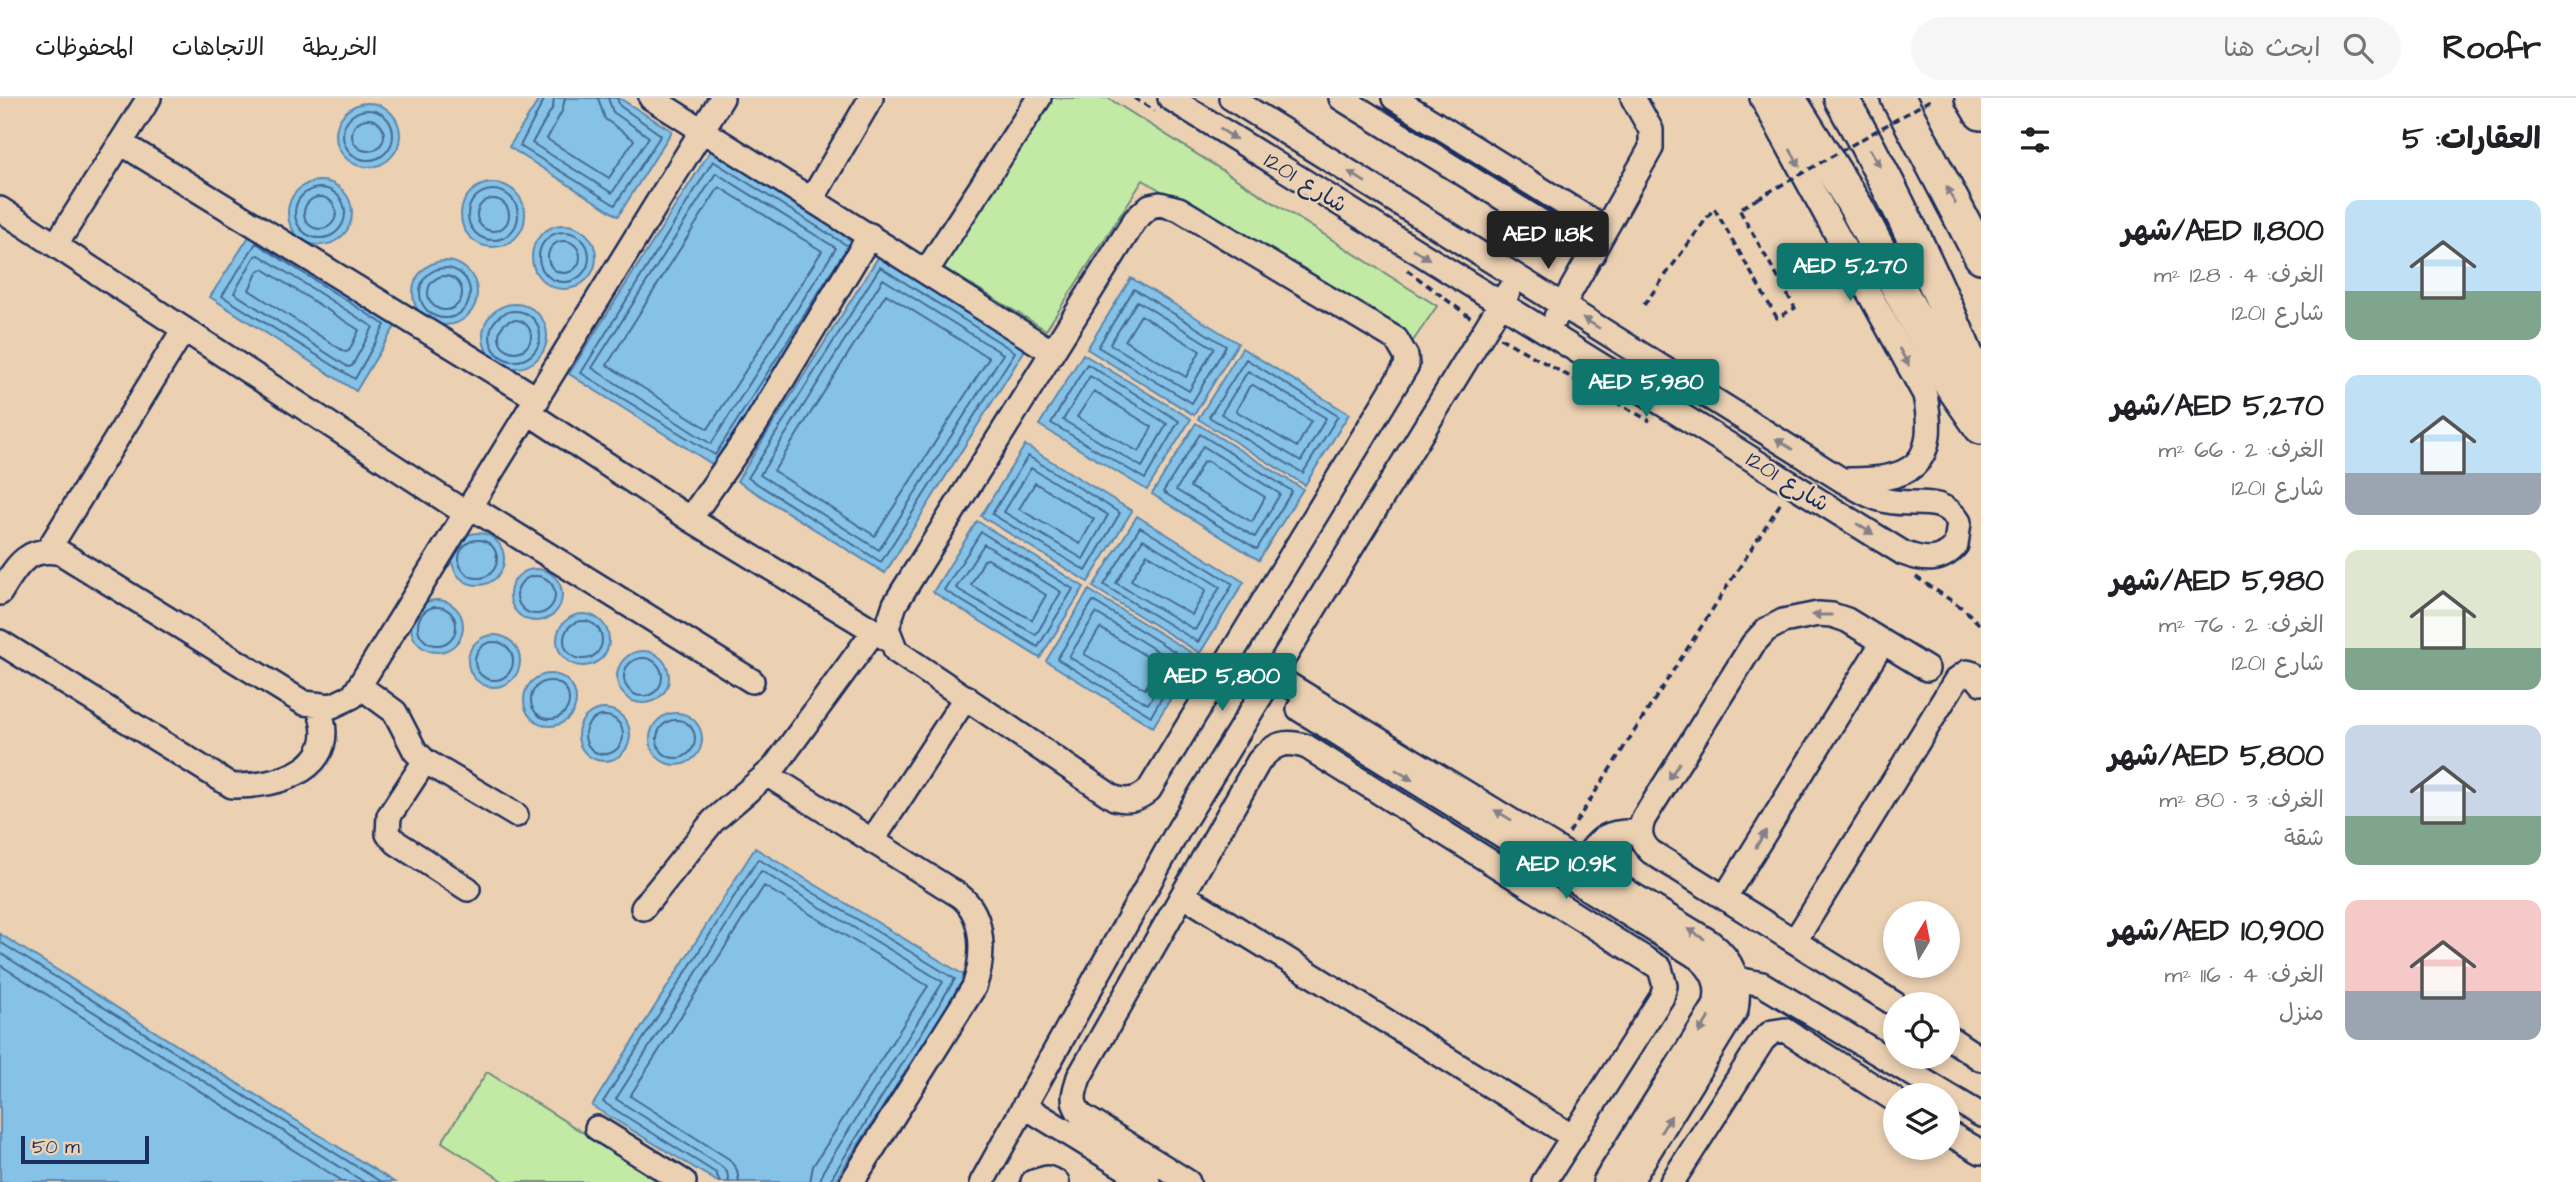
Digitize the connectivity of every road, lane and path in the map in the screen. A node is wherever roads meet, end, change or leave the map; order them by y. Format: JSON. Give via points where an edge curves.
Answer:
{"nodes":[{"id":1,"x":149,"y":98,"type":"edge"},
{"id":2,"x":651,"y":98,"type":"edge"},
{"id":3,"x":722,"y":98,"type":"edge"},
{"id":4,"x":871,"y":98,"type":"edge"},
{"id":5,"x":1039,"y":98,"type":"edge"},
{"id":6,"x":1170,"y":98,"type":"edge"},
{"id":7,"x":1231,"y":98,"type":"edge"},
{"id":8,"x":1341,"y":98,"type":"edge"},
{"id":9,"x":1394,"y":98,"type":"edge"},
{"id":10,"x":1633,"y":98,"type":"edge"},
{"id":11,"x":1762,"y":98,"type":"edge"},
{"id":12,"x":1788,"y":98,"type":"edge"},
{"id":13,"x":1841,"y":98,"type":"edge"},
{"id":14,"x":1898,"y":98,"type":"edge"},
{"id":15,"x":1934,"y":98,"type":"edge"},
{"id":16,"x":1972,"y":98,"type":"edge"},
{"id":17,"x":1981,"y":113,"type":"edge"},
{"id":18,"x":703,"y":130,"type":"junction"},
{"id":19,"x":121,"y":143,"type":"junction"},
{"id":20,"x":812,"y":199,"type":"junction"},
{"id":21,"x":0,"y":209,"type":"edge"},
{"id":22,"x":1605,"y":229,"type":"junction"},
{"id":23,"x":62,"y":235,"type":"dead end"},
{"id":24,"x":870,"y":235,"type":"junction"},
{"id":25,"x":1593,"y":254,"type":"junction"},
{"id":26,"x":1981,"y":256,"type":"edge"},
{"id":27,"x":927,"y":270,"type":"junction"},
{"id":28,"x":1517,"y":277,"type":"junction"},
{"id":29,"x":1501,"y":304,"type":"junction"},
{"id":30,"x":1644,"y":305,"type":"dead end"},
{"id":31,"x":1563,"y":306,"type":"junction"},
{"id":32,"x":184,"y":329,"type":"junction"},
{"id":33,"x":1548,"y":332,"type":"junction"},
{"id":34,"x":1052,"y":352,"type":"junction"},
{"id":35,"x":1981,"y":392,"type":"edge"},
{"id":36,"x":533,"y":406,"type":"junction"},
{"id":37,"x":1981,"y":427,"type":"edge"},
{"id":38,"x":1842,"y":480,"type":"junction"},
{"id":39,"x":1782,"y":500,"type":"dead end"},
{"id":40,"x":469,"y":511,"type":"junction"},
{"id":41,"x":690,"y":519,"type":"junction"},
{"id":42,"x":48,"y":550,"type":"junction"},
{"id":43,"x":0,"y":593,"type":"edge"},
{"id":44,"x":882,"y":636,"type":"junction"},
{"id":45,"x":0,"y":642,"type":"edge"},
{"id":46,"x":1883,"y":642,"type":"junction"},
{"id":47,"x":1927,"y":669,"type":"dead end"},
{"id":48,"x":1267,"y":680,"type":"junction"},
{"id":49,"x":752,"y":681,"type":"dead end"},
{"id":50,"x":1981,"y":683,"type":"edge"},
{"id":51,"x":361,"y":687,"type":"junction"},
{"id":52,"x":966,"y":697,"type":"junction"},
{"id":53,"x":318,"y":707,"type":"junction"},
{"id":54,"x":425,"y":761,"type":"junction"},
{"id":55,"x":768,"y":775,"type":"junction"},
{"id":56,"x":516,"y":815,"type":"dead end"},
{"id":57,"x":1640,"y":832,"type":"junction"},
{"id":58,"x":1562,"y":835,"type":"dead end"},
{"id":59,"x":872,"y":841,"type":"junction"},
{"id":60,"x":1582,"y":864,"type":"junction"},
{"id":61,"x":468,"y":889,"type":"dead end"},
{"id":62,"x":1183,"y":895,"type":"junction"},
{"id":63,"x":1725,"y":897,"type":"junction"},
{"id":64,"x":643,"y":908,"type":"dead end"},
{"id":65,"x":1795,"y":941,"type":"junction"},
{"id":66,"x":1101,"y":968,"type":"junction"},
{"id":67,"x":1727,"y":982,"type":"junction"},
{"id":68,"x":1132,"y":985,"type":"junction"},
{"id":69,"x":1883,"y":996,"type":"edge"},
{"id":70,"x":1960,"y":1045,"type":"edge"},
{"id":71,"x":1981,"y":1059,"type":"edge"},
{"id":72,"x":1883,"y":1092,"type":"edge"},
{"id":73,"x":1024,"y":1106,"type":"junction"},
{"id":74,"x":1981,"y":1115,"type":"edge"},
{"id":75,"x":597,"y":1128,"type":"dead end"},
{"id":76,"x":1573,"y":1137,"type":"junction"},
{"id":77,"x":1960,"y":1140,"type":"edge"},
{"id":78,"x":1981,"y":1153,"type":"edge"},
{"id":79,"x":684,"y":1182,"type":"edge"},
{"id":80,"x":852,"y":1182,"type":"edge"},
{"id":81,"x":982,"y":1182,"type":"edge"},
{"id":82,"x":1033,"y":1182,"type":"edge"},
{"id":83,"x":1057,"y":1182,"type":"edge"},
{"id":84,"x":1148,"y":1182,"type":"edge"},
{"id":85,"x":1188,"y":1182,"type":"edge"},
{"id":86,"x":1544,"y":1182,"type":"edge"},
{"id":87,"x":1605,"y":1182,"type":"edge"},
{"id":88,"x":1630,"y":1182,"type":"edge"},
{"id":89,"x":1672,"y":1182,"type":"edge"}],
"edges":[{"from":1,"to":19,"type":"street"},
{"from":2,"to":18,"type":"street"},
{"from":3,"to":18,"type":"street"},
{"from":4,"to":20,"type":"street"},
{"from":5,"to":27,"type":"street"},
{"from":6,"to":29,"type":"street","name":"شارع 1201","one_way":true},
{"from":28,"to":7,"type":"street","name":"شارع 1201","one_way":true},
{"from":8,"to":25,"type":"street"},
{"from":9,"to":22,"type":"street"},
{"from":10,"to":22,"type":"street","via":[[1651,130],[1651,148]]},
{"from":11,"to":38,"type":"street","name":"شارع 1201","one_way":true,"via":[[1925,395],[1930,422],[1927,442],[1909,471],[1895,478]]},
{"from":12,"to":37,"type":"highway","via":[[1856,207],[1943,372]]},
{"from":13,"to":35,"type":"highway","one_way":true,"via":[[1942,294]]},
{"from":26,"to":14,"type":"highway","one_way":true},
{"from":15,"to":30,"type":"path","bridge":true,"via":[[1739,209],[1796,308],[1777,318],[1714,208]]},
{"from":16,"to":17,"type":"highway"},
{"from":18,"to":20,"type":"street"},
{"from":18,"to":36,"type":"street"},
{"from":19,"to":23,"type":"street"},
{"from":19,"to":36,"type":"street"},
{"from":20,"to":24,"type":"street"},
{"from":21,"to":32,"type":"street"},
{"from":22,"to":25,"type":"street"},
{"from":24,"to":27,"type":"street"},
{"from":24,"to":41,"type":"street","via":[[754,427]]},
{"from":25,"to":31,"type":"street"},
{"from":27,"to":34,"type":"street"},
{"from":28,"to":29,"type":"street"},
{"from":28,"to":31,"type":"street","name":"شارع 1201"},
{"from":29,"to":33,"type":"street","name":"شارع 1201"},
{"from":29,"to":48,"type":"street"},
{"from":31,"to":33,"type":"street"},
{"from":38,"to":31,"type":"street","name":"شارع 1201","one_way":true},
{"from":32,"to":40,"type":"street"},
{"from":32,"to":42,"type":"street"},
{"from":33,"to":38,"type":"street","name":"شارع 1201","one_way":true,"via":[[1903,553],[1937,559],[1956,545],[1959,522],[1940,504],[1888,501]]},
{"from":34,"to":44,"type":"street","via":[[895,604]]},
{"from":34,"to":52,"type":"street","via":[[1135,220],[1141,212],[1160,204],[1179,209],[1396,339],[1407,365],[1142,797],[1114,798]]},
{"from":36,"to":40,"type":"street"},
{"from":36,"to":41,"type":"street"},
{"from":39,"to":58,"type":"path","via":[[1570,833]]},
{"from":40,"to":49,"type":"street"},
{"from":40,"to":51,"type":"street"},
{"from":41,"to":44,"type":"street"},
{"from":42,"to":43,"type":"street","via":[[19,561]]},
{"from":42,"to":53,"type":"street","via":[[72,558],[291,697]]},
{"from":44,"to":52,"type":"street","via":[[896,651]]},
{"from":44,"to":55,"type":"street"},
{"from":45,"to":53,"type":"street","via":[[232,786],[271,785],[312,763],[323,737]]},
{"from":46,"to":47,"type":"street"},
{"from":46,"to":57,"type":"street","one_way":true,"via":[[1832,615],[1783,621],[1766,630],[1644,818]]},
{"from":63,"to":46,"type":"street","one_way":true},
{"from":60,"to":48,"type":"street","one_way":true},
{"from":48,"to":66,"type":"street"},
{"from":48,"to":67,"type":"street","one_way":true,"via":[[1699,958]]},
{"from":50,"to":65,"type":"street","via":[[1967,672],[1956,680]]},
{"from":51,"to":53,"type":"street","via":[[344,702]]},
{"from":51,"to":54,"type":"street","via":[[395,712]]},
{"from":52,"to":59,"type":"street"},
{"from":54,"to":56,"type":"street"},
{"from":54,"to":61,"type":"street","via":[[389,816],[388,834]]},
{"from":55,"to":59,"type":"street"},
{"from":55,"to":64,"type":"street","via":[[713,821]]},
{"from":57,"to":60,"type":"street","via":[[1605,834]]},
{"from":57,"to":63,"type":"street","via":[[1651,852]]},
{"from":59,"to":80,"type":"street","via":[[967,902],[976,917],[980,956],[969,996]]},
{"from":67,"to":60,"type":"street","one_way":true,"via":[[1731,964],[1710,942]]},
{"from":62,"to":68,"type":"street"},
{"from":62,"to":76,"type":"street"},
{"from":62,"to":76,"type":"street","via":[[1259,761],[1270,749],[1289,741],[1307,747],[1660,968],[1665,986],[1662,997]]},
{"from":63,"to":65,"type":"street"},
{"from":65,"to":69,"type":"street"},
{"from":66,"to":68,"type":"street"},
{"from":66,"to":73,"type":"street"},
{"from":67,"to":74,"type":"street","via":[[1751,981],[1772,989]]},
{"from":67,"to":87,"type":"street","one_way":true},
{"from":88,"to":67,"type":"street","one_way":true,"via":[[1729,1024],[1737,1002]]},
{"from":68,"to":85,"type":"street","via":[[1080,1077],[1074,1106],[1081,1115]]},
{"from":70,"to":71,"type":"street"},
{"from":72,"to":89,"type":"street","via":[[1785,1030],[1772,1032]]},
{"from":73,"to":81,"type":"street"},
{"from":73,"to":84,"type":"street"},
{"from":75,"to":79,"type":"street"},
{"from":76,"to":86,"type":"street"},
{"from":77,"to":78,"type":"street"},
{"from":82,"to":83,"type":"street","via":[[1047,1178]]}]}
